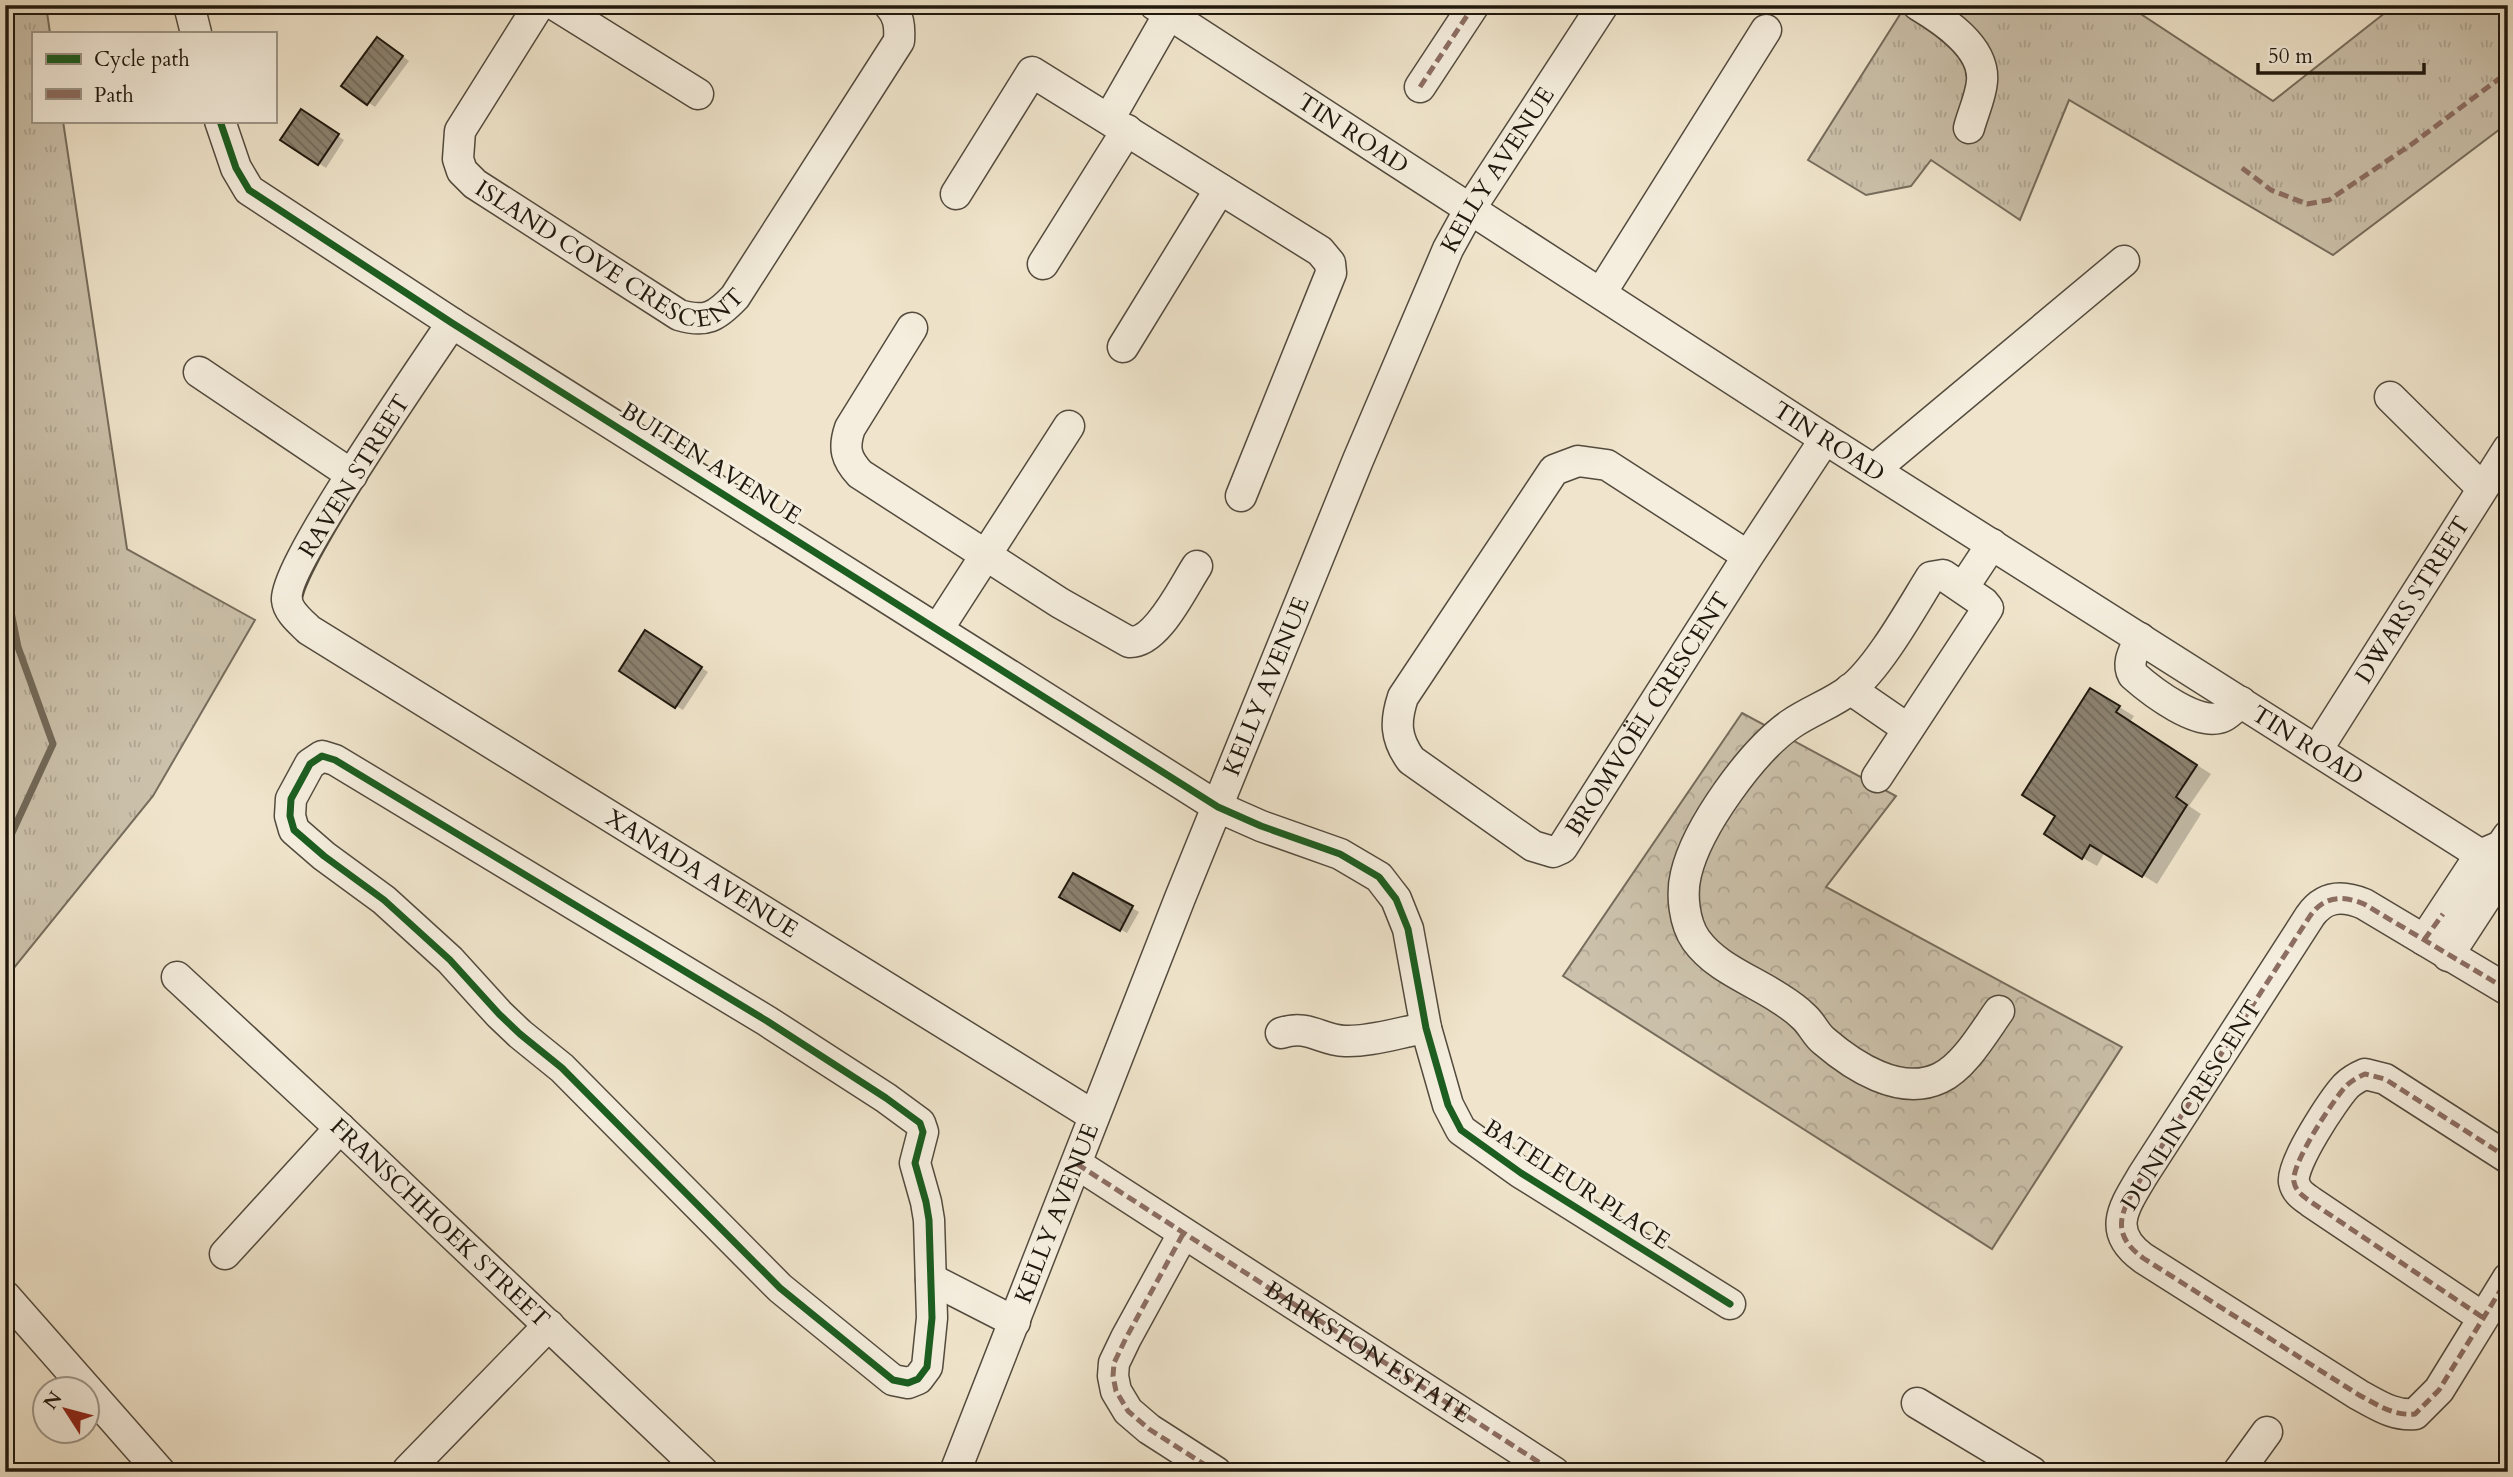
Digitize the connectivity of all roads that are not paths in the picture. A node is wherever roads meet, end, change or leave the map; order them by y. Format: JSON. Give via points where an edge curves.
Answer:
{"nodes":[{"id":1,"x":189,"y":5,"type":"edge"},
{"id":2,"x":539,"y":5,"type":"edge"},
{"id":3,"x":555,"y":5,"type":"edge"},
{"id":4,"x":889,"y":5,"type":"edge"},
{"id":5,"x":1474,"y":5,"type":"edge"},
{"id":6,"x":1603,"y":5,"type":"edge"},
{"id":7,"x":1918,"y":5,"type":"edge"},
{"id":8,"x":1162,"y":10,"type":"edge"},
{"id":9,"x":1766,"y":30,"type":"dead end"},
{"id":10,"x":196,"y":32,"type":"edge"},
{"id":11,"x":1420,"y":87,"type":"dead end"},
{"id":12,"x":698,"y":94,"type":"dead end"},
{"id":13,"x":220,"y":122,"type":"edge"},
{"id":14,"x":1118,"y":125,"type":"junction"},
{"id":15,"x":1969,"y":128,"type":"dead end"},
{"id":16,"x":1220,"y":189,"type":"junction"},
{"id":17,"x":956,"y":194,"type":"dead end"},
{"id":18,"x":1470,"y":209,"type":"junction"},
{"id":19,"x":2124,"y":261,"type":"dead end"},
{"id":20,"x":1043,"y":264,"type":"dead end"},
{"id":21,"x":1601,"y":293,"type":"junction"},
{"id":22,"x":452,"y":323,"type":"junction"},
{"id":23,"x":912,"y":328,"type":"dead end"},
{"id":24,"x":1123,"y":347,"type":"dead end"},
{"id":25,"x":199,"y":372,"type":"dead end"},
{"id":26,"x":2390,"y":397,"type":"dead end"},
{"id":27,"x":1069,"y":426,"type":"dead end"},
{"id":28,"x":1825,"y":439,"type":"junction"},
{"id":29,"x":2508,"y":449,"type":"edge"},
{"id":30,"x":1875,"y":470,"type":"junction"},
{"id":31,"x":352,"y":475,"type":"junction"},
{"id":32,"x":2482,"y":488,"type":"junction"},
{"id":33,"x":1241,"y":496,"type":"dead end"},
{"id":34,"x":1992,"y":544,"type":"junction"},
{"id":35,"x":987,"y":556,"type":"junction"},
{"id":36,"x":1748,"y":556,"type":"junction"},
{"id":37,"x":1197,"y":566,"type":"dead end"},
{"id":38,"x":1963,"y":588,"type":"junction"},
{"id":39,"x":938,"y":629,"type":"junction"},
{"id":40,"x":309,"y":630,"type":"joint"},
{"id":41,"x":1850,"y":689,"type":"junction"},
{"id":42,"x":1908,"y":729,"type":"junction"},
{"id":43,"x":2316,"y":750,"type":"junction"},
{"id":44,"x":1877,"y":777,"type":"dead end"},
{"id":45,"x":1218,"y":807,"type":"junction"},
{"id":46,"x":2500,"y":856,"type":"edge"},
{"id":47,"x":2436,"y":948,"type":"junction"},
{"id":48,"x":177,"y":978,"type":"dead end"},
{"id":49,"x":2508,"y":990,"type":"edge"},
{"id":50,"x":1999,"y":1011,"type":"dead end"},
{"id":51,"x":1426,"y":1028,"type":"junction"},
{"id":52,"x":1282,"y":1033,"type":"dead end"},
{"id":53,"x":1094,"y":1116,"type":"junction"},
{"id":54,"x":340,"y":1128,"type":"junction"},
{"id":55,"x":2508,"y":1158,"type":"edge"},
{"id":56,"x":1077,"y":1164,"type":"junction"},
{"id":57,"x":1183,"y":1234,"type":"junction"},
{"id":58,"x":225,"y":1254,"type":"dead end"},
{"id":59,"x":2508,"y":1278,"type":"edge"},
{"id":60,"x":931,"y":1279,"type":"junction"},
{"id":61,"x":5,"y":1296,"type":"edge"},
{"id":62,"x":1730,"y":1304,"type":"dead end"},
{"id":63,"x":2482,"y":1317,"type":"junction"},
{"id":64,"x":1015,"y":1322,"type":"junction"},
{"id":65,"x":549,"y":1325,"type":"junction"},
{"id":66,"x":1917,"y":1403,"type":"dead end"},
{"id":67,"x":2267,"y":1432,"type":"dead end"},
{"id":68,"x":408,"y":1470,"type":"edge"},
{"id":69,"x":160,"y":1472,"type":"edge"},
{"id":70,"x":703,"y":1472,"type":"edge"},
{"id":71,"x":955,"y":1472,"type":"edge"},
{"id":72,"x":1216,"y":1472,"type":"edge"},
{"id":73,"x":1554,"y":1472,"type":"edge"},
{"id":74,"x":2032,"y":1472,"type":"edge"},
{"id":75,"x":2238,"y":1472,"type":"edge"}],
"edges":[{"from":1,"to":10,"type":"street"},
{"from":2,"to":4,"type":"street","name":"ISLAND COVE CRESCENT","via":[[460,131],[462,171],[475,184],[679,314],[697,320],[722,312],[735,297],[899,41],[900,25]]},
{"from":3,"to":12,"type":"street"},
{"from":5,"to":11,"type":"street"},
{"from":6,"to":18,"type":"street","name":"KELLY AVENUE"},
{"from":7,"to":15,"type":"street","via":[[1954,30],[1980,65],[1982,81]]},
{"from":8,"to":14,"type":"street"},
{"from":8,"to":18,"type":"street","name":"TIN ROAD"},
{"from":9,"to":21,"type":"street"},
{"from":13,"to":22,"type":"street","name":"BUITEN AVENUE","via":[[249,190]]},
{"from":14,"to":16,"type":"street"},
{"from":14,"to":17,"type":"street","via":[[1032,72]]},
{"from":14,"to":20,"type":"street"},
{"from":16,"to":24,"type":"street"},
{"from":16,"to":33,"type":"street","via":[[1320,251],[1330,263],[1331,274]]},
{"from":18,"to":21,"type":"street","name":"TIN ROAD"},
{"from":18,"to":45,"type":"street","name":"KELLY AVENUE","via":[[1448,249],[1358,460]]},
{"from":19,"to":30,"type":"street"},
{"from":21,"to":28,"type":"street","name":"TIN ROAD"},
{"from":22,"to":31,"type":"street","name":"RAVEN STREET"},
{"from":22,"to":39,"type":"street","name":"BUITEN AVENUE"},
{"from":23,"to":35,"type":"street","via":[[850,428],[845,441],[848,461],[860,474]]},
{"from":25,"to":31,"type":"street"},
{"from":26,"to":32,"type":"street"},
{"from":27,"to":35,"type":"street"},
{"from":28,"to":30,"type":"street","name":"TIN ROAD"},
{"from":28,"to":36,"type":"street","name":"BROMVOËL CRESCENT"},
{"from":29,"to":32,"type":"street","name":"DWARS STREET"},
{"from":30,"to":34,"type":"street","name":"TIN ROAD"},
{"from":31,"to":40,"type":"street","name":"RAVEN STREET","via":[[288,588],[293,614]]},
{"from":32,"to":43,"type":"street","name":"DWARS STREET"},
{"from":34,"to":38,"type":"street"},
{"from":34,"to":43,"type":"street","name":"TIN ROAD"},
{"from":35,"to":37,"type":"street","via":[[1123,640],[1136,642],[1154,632]]},
{"from":35,"to":39,"type":"street"},
{"from":36,"to":36,"type":"street","name":"BROMVOËL CRESCENT","via":[[1562,848],[1544,851],[1518,837],[1411,760],[1399,741],[1397,716],[1403,697],[1554,470],[1578,461],[1607,465]]},
{"from":38,"to":41,"type":"street","via":[[1943,575],[1931,577],[1871,669]]},
{"from":38,"to":42,"type":"street","via":[[1984,603],[1986,615]]},
{"from":39,"to":45,"type":"street","name":"BUITEN AVENUE"},
{"from":40,"to":53,"type":"street","name":"XANADA AVENUE"},
{"from":41,"to":42,"type":"street"},
{"from":41,"to":50,"type":"street","via":[[1790,724],[1759,751],[1714,815],[1685,875],[1684,908],[1696,940],[1720,963],[1804,1017],[1822,1040],[1887,1081],[1940,1079],[1968,1056]]},
{"from":42,"to":44,"type":"street"},
{"from":43,"to":46,"type":"street","name":"TIN ROAD"},
{"from":45,"to":51,"type":"street","name":"BATELEUR PLACE","via":[[1328,848],[1379,877],[1396,899],[1408,929]]},
{"from":45,"to":53,"type":"street","name":"KELLY AVENUE"},
{"from":46,"to":47,"type":"street"},
{"from":47,"to":49,"type":"street","name":"DUNLIN CRESCENT"},
{"from":47,"to":63,"type":"street","name":"DUNLIN CRESCENT","via":[[2350,898],[2326,900],[2317,906],[2143,1175],[2122,1213],[2121,1225],[2132,1250],[2143,1258],[2388,1411],[2415,1414],[2439,1390]]},
{"from":48,"to":54,"type":"street","name":"FRANSCHHOEK STREET"},
{"from":51,"to":52,"type":"street","via":[[1356,1041],[1308,1030]]},
{"from":51,"to":62,"type":"street","name":"BATELEUR PLACE","via":[[1448,1105],[1461,1130],[1521,1173]]},
{"from":53,"to":56,"type":"street","name":"KELLY AVENUE"},
{"from":54,"to":58,"type":"street"},
{"from":54,"to":65,"type":"street","name":"FRANSCHHOEK STREET"},
{"from":55,"to":63,"type":"street","via":[[2385,1079],[2365,1074],[2346,1086],[2305,1148],[2293,1175],[2298,1192],[2311,1202]]},
{"from":56,"to":57,"type":"street","name":"BARKSTON ESTATE"},
{"from":56,"to":64,"type":"street","name":"KELLY AVENUE"},
{"from":57,"to":72,"type":"street","via":[[1126,1338],[1113,1376],[1128,1411]]},
{"from":57,"to":73,"type":"street","name":"BARKSTON ESTATE"},
{"from":59,"to":63,"type":"street","name":"DUNLIN CRESCENT"},
{"from":60,"to":60,"type":"street","via":[[927,1367],[918,1380],[898,1382],[780,1289],[562,1068],[499,1014],[450,960],[294,830],[291,799],[310,764],[322,756],[335,760],[756,1015],[920,1122],[923,1132],[915,1163],[926,1202]]},
{"from":60,"to":64,"type":"street"},
{"from":61,"to":69,"type":"street"},
{"from":64,"to":71,"type":"street","name":"KELLY AVENUE"},
{"from":65,"to":68,"type":"street"},
{"from":65,"to":70,"type":"street","name":"FRANSCHHOEK STREET"},
{"from":66,"to":74,"type":"street"},
{"from":67,"to":75,"type":"street"}]}
